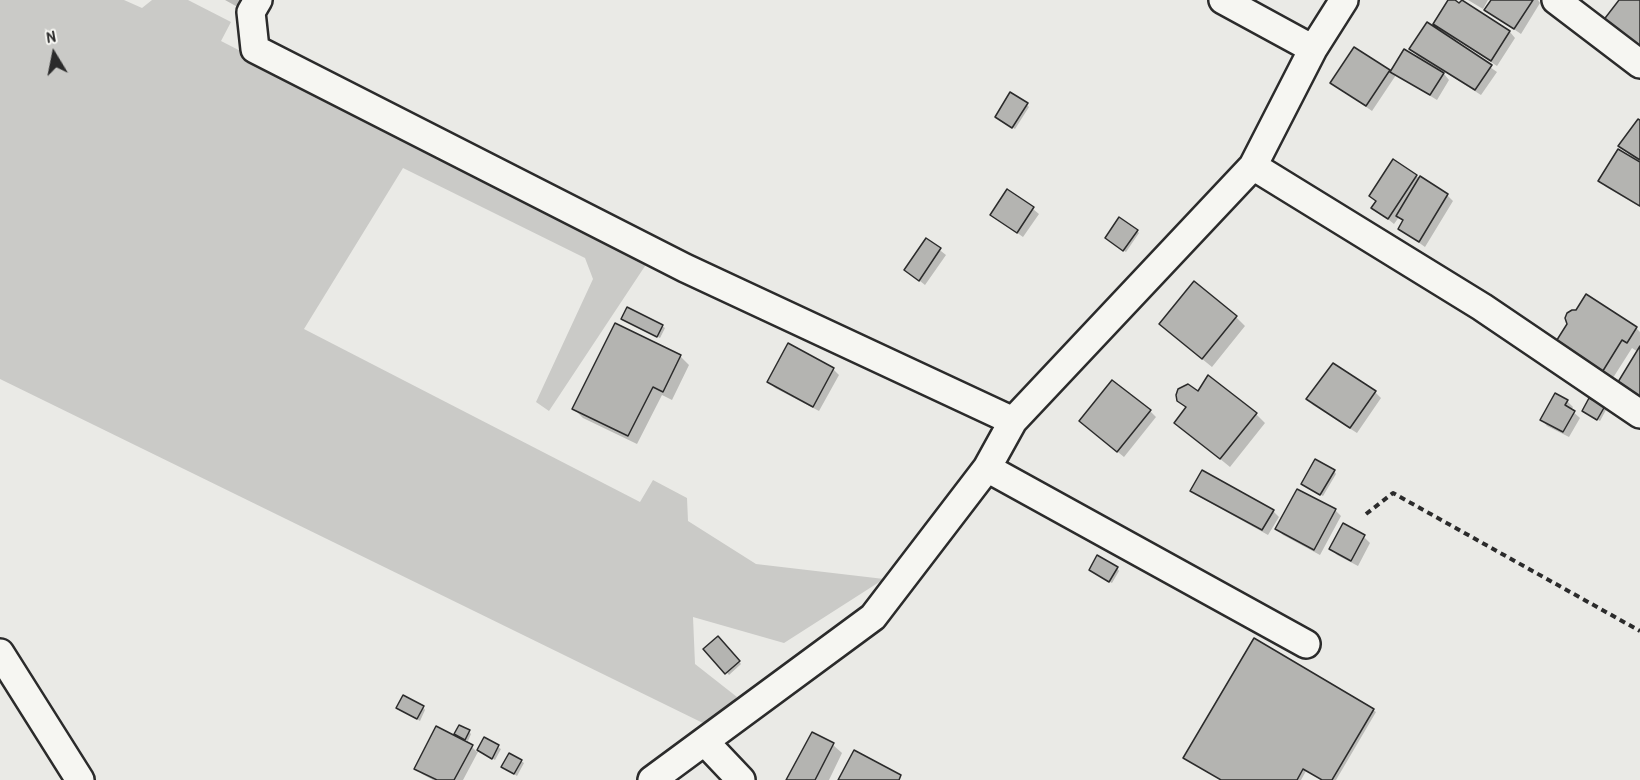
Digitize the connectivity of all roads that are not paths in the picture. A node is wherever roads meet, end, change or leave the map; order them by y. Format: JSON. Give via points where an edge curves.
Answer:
{"nodes":[{"id":1,"x":258,"y":0,"type":"edge"},
{"id":2,"x":1223,"y":0,"type":"edge"},
{"id":3,"x":1344,"y":0,"type":"edge"},
{"id":4,"x":1556,"y":0,"type":"edge"},
{"id":5,"x":1312,"y":49,"type":"junction"},
{"id":6,"x":1640,"y":64,"type":"edge"},
{"id":7,"x":1253,"y":166,"type":"junction"},
{"id":8,"x":1640,"y":414,"type":"edge"},
{"id":9,"x":1012,"y":421,"type":"junction"},
{"id":10,"x":987,"y":468,"type":"junction"},
{"id":11,"x":1306,"y":644,"type":"dead end"},
{"id":12,"x":3,"y":667,"type":"edge"},
{"id":13,"x":705,"y":742,"type":"junction"},
{"id":14,"x":80,"y":780,"type":"edge"},
{"id":15,"x":652,"y":780,"type":"edge"},
{"id":16,"x":741,"y":780,"type":"edge"}],
"edges":[{"from":1,"to":9,"type":"street","via":[[251,12],[255,49],[685,268]]},
{"from":2,"to":5,"type":"street"},
{"from":3,"to":5,"type":"street"},
{"from":4,"to":6,"type":"street"},
{"from":5,"to":7,"type":"street"},
{"from":7,"to":8,"type":"street","via":[[1482,307]]},
{"from":7,"to":9,"type":"street"},
{"from":9,"to":10,"type":"street"},
{"from":10,"to":11,"type":"street"},
{"from":10,"to":13,"type":"street","via":[[873,617]]},
{"from":12,"to":14,"type":"street"},
{"from":13,"to":15,"type":"street"},
{"from":13,"to":16,"type":"street"}]}
